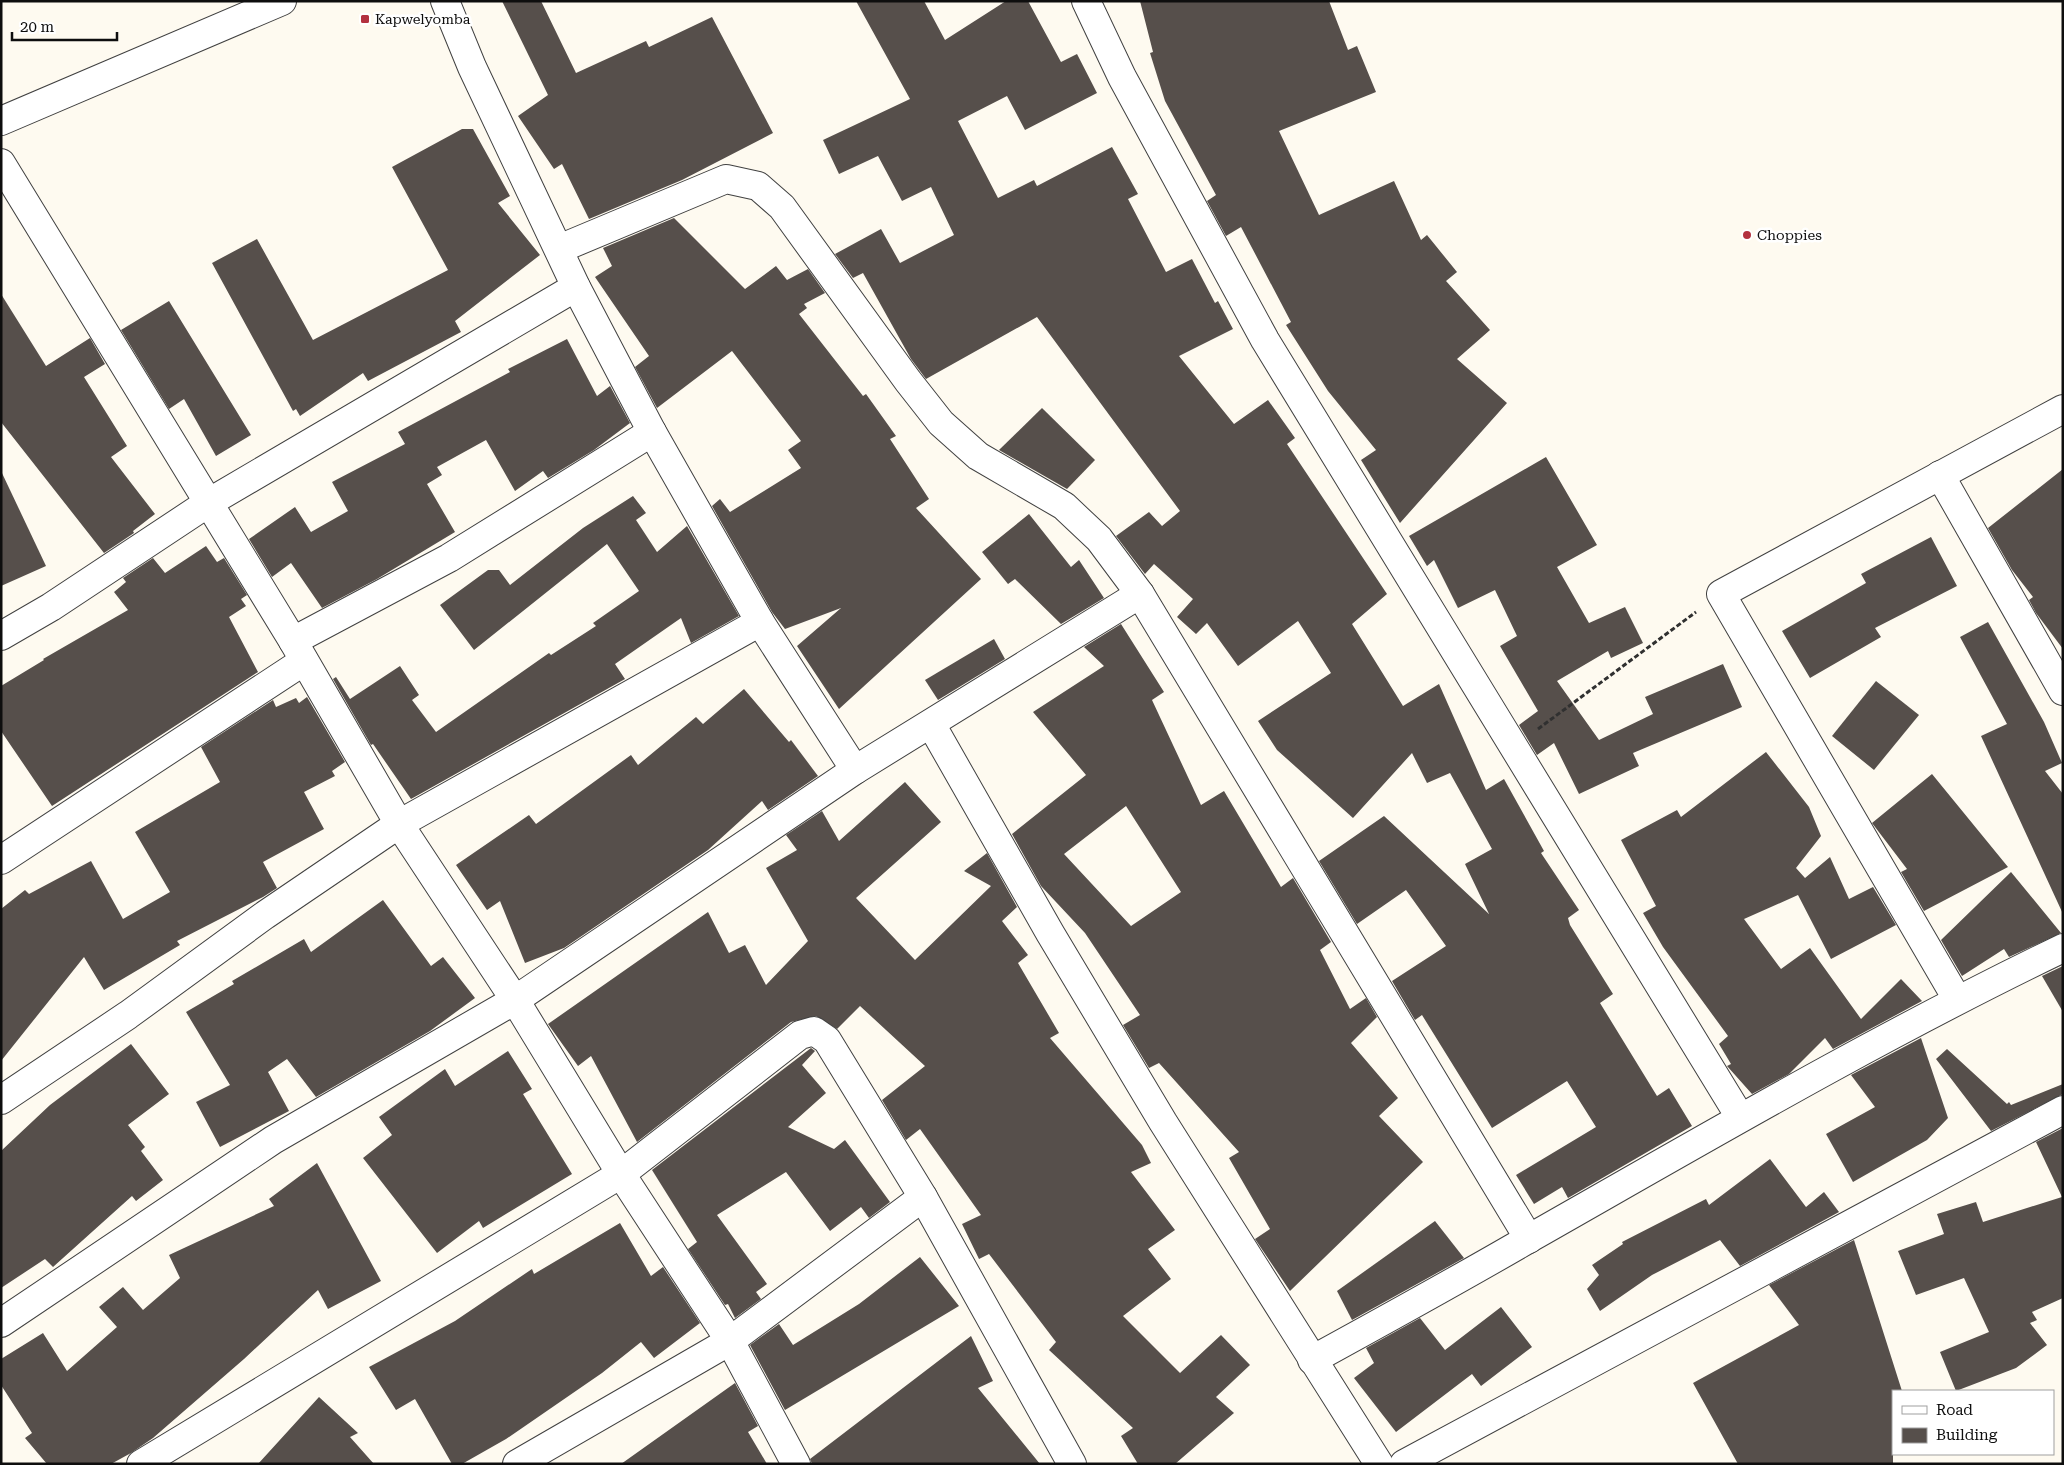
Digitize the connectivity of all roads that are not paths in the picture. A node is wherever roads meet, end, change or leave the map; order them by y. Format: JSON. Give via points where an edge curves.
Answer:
{"nodes":[{"id":1,"x":282,"y":1,"type":"edge"},
{"id":2,"x":445,"y":1,"type":"edge"},
{"id":3,"x":1086,"y":1,"type":"edge"},
{"id":4,"x":1,"y":121,"type":"edge"},
{"id":5,"x":1,"y":163,"type":"edge"},
{"id":6,"x":559,"y":249,"type":"junction"},
{"id":7,"x":576,"y":287,"type":"junction"},
{"id":8,"x":2063,"y":409,"type":"edge"},
{"id":9,"x":652,"y":432,"type":"junction"},
{"id":10,"x":1940,"y":476,"type":"junction"},
{"id":11,"x":208,"y":503,"type":"junction"},
{"id":12,"x":1140,"y":594,"type":"junction"},
{"id":13,"x":760,"y":622,"type":"junction"},
{"id":14,"x":1,"y":636,"type":"edge"},
{"id":15,"x":299,"y":651,"type":"junction"},
{"id":16,"x":2063,"y":691,"type":"edge"},
{"id":17,"x":931,"y":724,"type":"junction"},
{"id":18,"x":855,"y":770,"type":"junction"},
{"id":19,"x":399,"y":824,"type":"junction"},
{"id":20,"x":1,"y":860,"type":"edge"},
{"id":21,"x":2063,"y":948,"type":"edge"},
{"id":22,"x":1957,"y":999,"type":"junction"},
{"id":23,"x":515,"y":1000,"type":"junction"},
{"id":24,"x":1,"y":1100,"type":"edge"},
{"id":25,"x":2063,"y":1110,"type":"edge"},
{"id":26,"x":1740,"y":1117,"type":"junction"},
{"id":27,"x":621,"y":1174,"type":"junction"},
{"id":28,"x":923,"y":1197,"type":"junction"},
{"id":29,"x":1529,"y":1239,"type":"junction"},
{"id":30,"x":1,"y":1323,"type":"edge"},
{"id":31,"x":730,"y":1341,"type":"junction"},
{"id":32,"x":1312,"y":1360,"type":"junction"},
{"id":33,"x":519,"y":1463,"type":"edge"},
{"id":34,"x":141,"y":1464,"type":"edge"},
{"id":35,"x":796,"y":1464,"type":"edge"},
{"id":36,"x":1072,"y":1464,"type":"edge"},
{"id":37,"x":1379,"y":1464,"type":"edge"},
{"id":38,"x":1404,"y":1464,"type":"edge"}],
"edges":[{"from":1,"to":4,"type":"street"},
{"from":2,"to":6,"type":"street","via":[[472,67]]},
{"from":3,"to":26,"type":"street","via":[[1122,77],[1265,340]]},
{"from":5,"to":11,"type":"street"},
{"from":6,"to":7,"type":"street"},
{"from":6,"to":12,"type":"street","via":[[726,179],[758,186],[782,208],[941,423],[978,456],[1064,506],[1100,539]]},
{"from":7,"to":9,"type":"street"},
{"from":7,"to":11,"type":"street"},
{"from":8,"to":10,"type":"street"},
{"from":9,"to":13,"type":"street"},
{"from":9,"to":15,"type":"street"},
{"from":10,"to":16,"type":"street"},
{"from":10,"to":22,"type":"street","via":[[1721,594]]},
{"from":11,"to":14,"type":"street","via":[[51,607]]},
{"from":11,"to":15,"type":"street"},
{"from":12,"to":17,"type":"street"},
{"from":12,"to":29,"type":"street"},
{"from":13,"to":18,"type":"street"},
{"from":13,"to":19,"type":"street"},
{"from":15,"to":19,"type":"street"},
{"from":15,"to":20,"type":"street"},
{"from":17,"to":18,"type":"street"},
{"from":17,"to":32,"type":"street","via":[[1163,1122]]},
{"from":18,"to":23,"type":"street"},
{"from":19,"to":23,"type":"street"},
{"from":19,"to":24,"type":"street","via":[[128,1015]]},
{"from":21,"to":22,"type":"street"},
{"from":22,"to":26,"type":"street"},
{"from":23,"to":27,"type":"street"},
{"from":23,"to":30,"type":"street","via":[[273,1140]]},
{"from":25,"to":38,"type":"street"},
{"from":26,"to":29,"type":"street"},
{"from":27,"to":28,"type":"street","via":[[800,1035],[814,1031],[827,1040]]},
{"from":27,"to":31,"type":"street"},
{"from":27,"to":34,"type":"street"},
{"from":28,"to":31,"type":"street"},
{"from":28,"to":36,"type":"street"},
{"from":29,"to":32,"type":"street"},
{"from":31,"to":33,"type":"street"},
{"from":31,"to":35,"type":"street"},
{"from":32,"to":37,"type":"street"}]}
